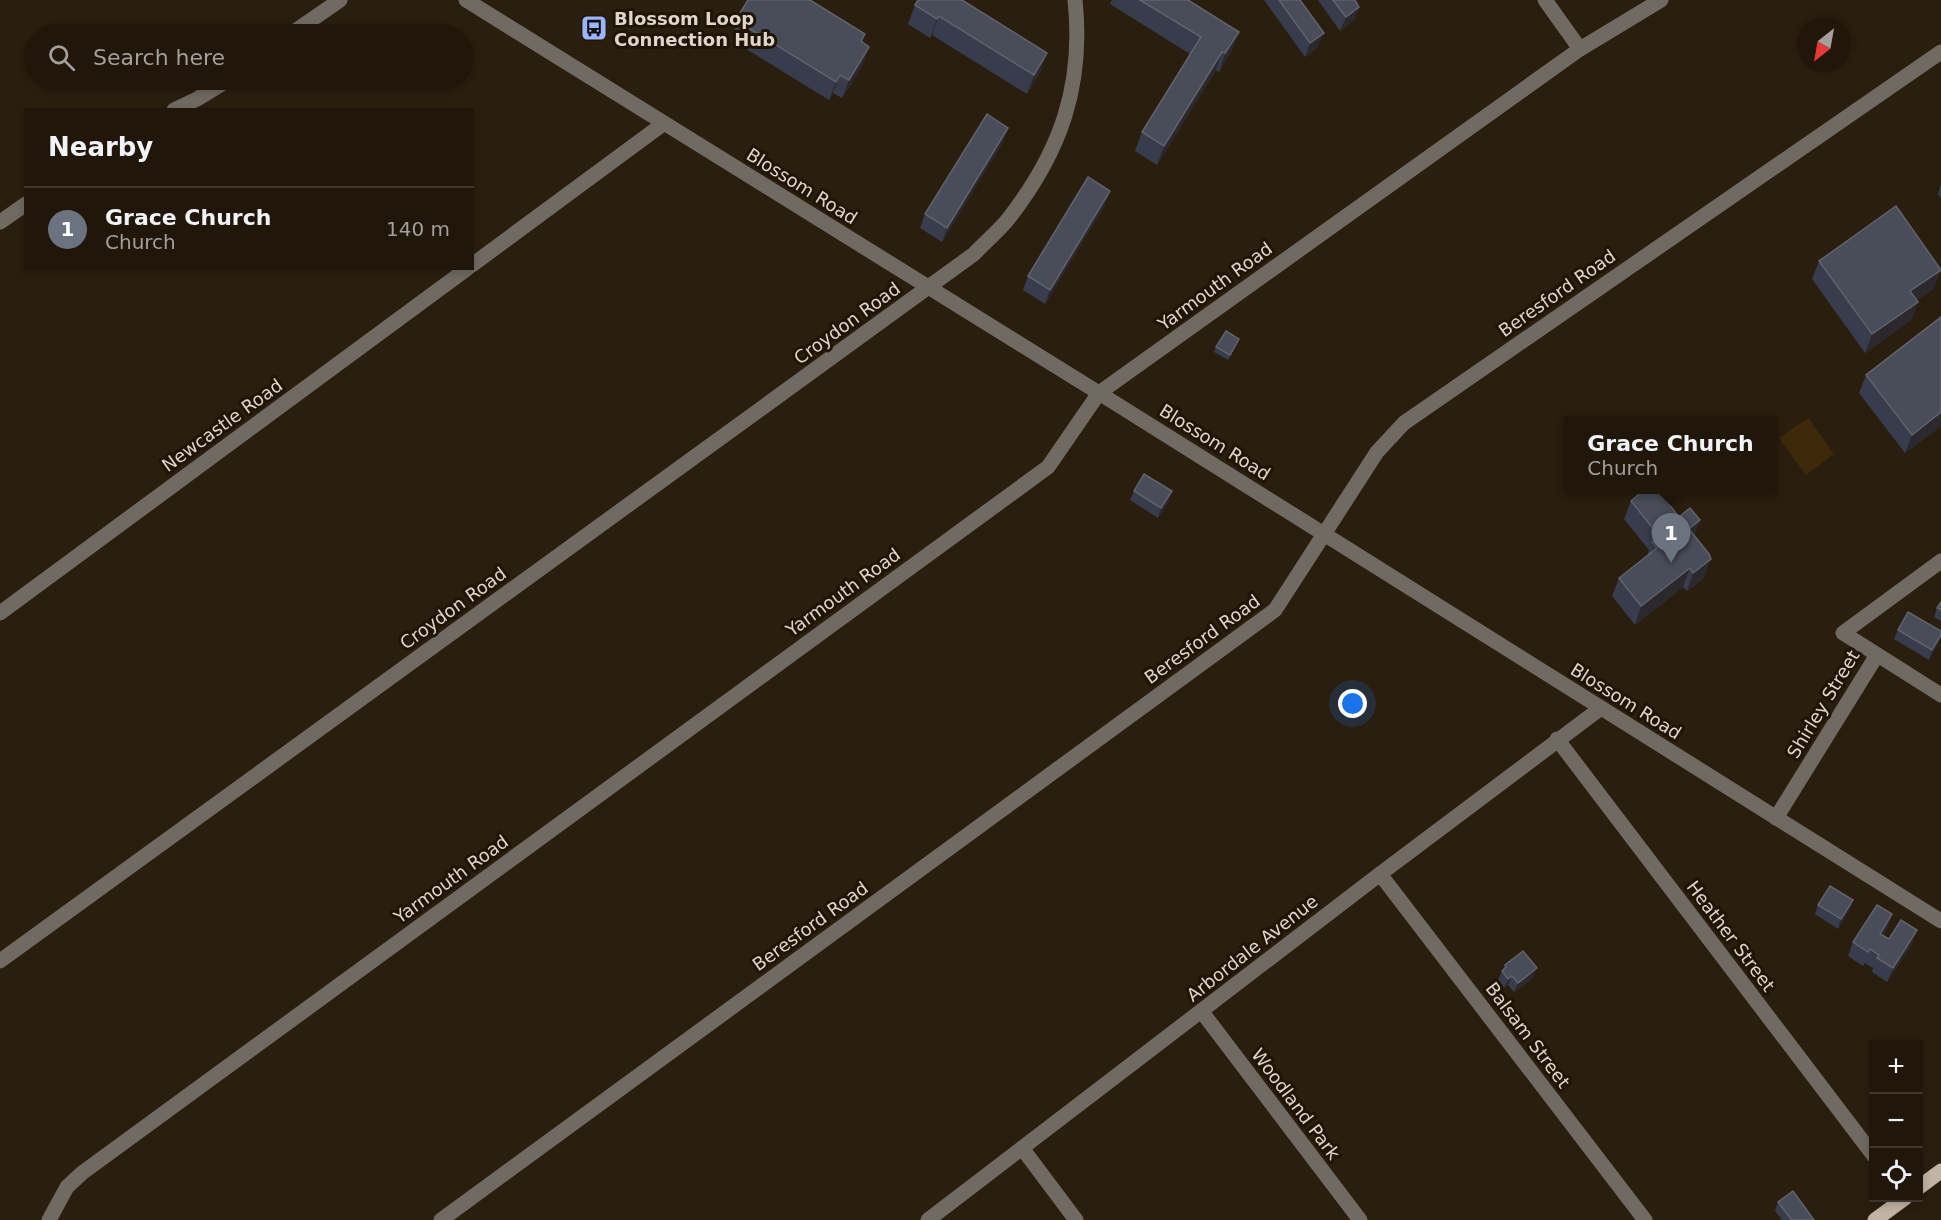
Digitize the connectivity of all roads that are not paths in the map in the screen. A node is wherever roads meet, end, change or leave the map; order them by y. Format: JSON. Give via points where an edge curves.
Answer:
{"nodes":[{"id":1,"x":340,"y":0,"type":"edge"},
{"id":2,"x":466,"y":0,"type":"edge"},
{"id":3,"x":1075,"y":0,"type":"edge"},
{"id":4,"x":1545,"y":0,"type":"edge"},
{"id":5,"x":1661,"y":0,"type":"edge"},
{"id":6,"x":305,"y":24,"type":"edge"},
{"id":7,"x":1580,"y":49,"type":"junction"},
{"id":8,"x":1941,"y":52,"type":"edge"},
{"id":9,"x":212,"y":90,"type":"edge"},
{"id":10,"x":178,"y":108,"type":"edge"},
{"id":11,"x":663,"y":124,"type":"junction"},
{"id":12,"x":24,"y":205,"type":"edge"},
{"id":13,"x":0,"y":222,"type":"edge"},
{"id":14,"x":474,"y":264,"type":"edge"},
{"id":15,"x":465,"y":270,"type":"edge"},
{"id":16,"x":930,"y":287,"type":"junction"},
{"id":17,"x":1099,"y":393,"type":"junction"},
{"id":18,"x":1324,"y":534,"type":"junction"},
{"id":19,"x":1941,"y":561,"type":"edge"},
{"id":20,"x":0,"y":613,"type":"edge"},
{"id":21,"x":1877,"y":655,"type":"junction"},
{"id":22,"x":1941,"y":695,"type":"edge"},
{"id":23,"x":1601,"y":708,"type":"junction"},
{"id":24,"x":1557,"y":739,"type":"junction"},
{"id":25,"x":1776,"y":818,"type":"junction"},
{"id":26,"x":1380,"y":874,"type":"junction"},
{"id":27,"x":1941,"y":921,"type":"edge"},
{"id":28,"x":0,"y":961,"type":"edge"},
{"id":29,"x":1202,"y":1012,"type":"junction"},
{"id":30,"x":1022,"y":1148,"type":"junction"},
{"id":31,"x":1869,"y":1149,"type":"edge"},
{"id":32,"x":1941,"y":1171,"type":"edge"},
{"id":33,"x":1923,"y":1184,"type":"edge"},
{"id":34,"x":1900,"y":1202,"type":"edge"},
{"id":35,"x":49,"y":1220,"type":"edge"},
{"id":36,"x":441,"y":1220,"type":"edge"},
{"id":37,"x":928,"y":1220,"type":"edge"},
{"id":38,"x":1076,"y":1220,"type":"edge"},
{"id":39,"x":1360,"y":1220,"type":"edge"},
{"id":40,"x":1645,"y":1220,"type":"edge"},
{"id":41,"x":1875,"y":1220,"type":"edge"}],
"edges":[{"from":1,"to":6,"type":"street"},
{"from":2,"to":11,"type":"street","name":"Blossom Road"},
{"from":3,"to":16,"type":"street","name":"Croydon Road","via":[[1073,90],[1051,151],[1008,219],[974,254]]},
{"from":4,"to":7,"type":"street"},
{"from":5,"to":7,"type":"street","name":"Yarmouth Road"},
{"from":7,"to":17,"type":"street","name":"Yarmouth Road"},
{"from":8,"to":18,"type":"street","name":"Beresford Road","via":[[1404,423],[1377,452]]},
{"from":9,"to":10,"type":"street"},
{"from":11,"to":14,"type":"street"},
{"from":11,"to":16,"type":"street","name":"Blossom Road"},
{"from":12,"to":13,"type":"street"},
{"from":15,"to":20,"type":"street","name":"Newcastle Road"},
{"from":16,"to":17,"type":"street","name":"Blossom Road"},
{"from":16,"to":28,"type":"street","name":"Croydon Road"},
{"from":17,"to":18,"type":"street","name":"Blossom Road"},
{"from":17,"to":35,"type":"street","name":"Yarmouth Road","via":[[1048,467],[82,1173],[67,1187]]},
{"from":18,"to":23,"type":"street","name":"Blossom Road"},
{"from":18,"to":36,"type":"street","name":"Beresford Road","via":[[1275,610]]},
{"from":19,"to":21,"type":"street","name":"Shirley Street","via":[[1843,633]]},
{"from":21,"to":22,"type":"street"},
{"from":21,"to":25,"type":"street","name":"Shirley Street"},
{"from":23,"to":24,"type":"street","name":"Arbordale Avenue"},
{"from":23,"to":25,"type":"street","name":"Blossom Road"},
{"from":24,"to":26,"type":"street","name":"Arbordale Avenue"},
{"from":24,"to":31,"type":"street","name":"Heather Street"},
{"from":25,"to":27,"type":"street","name":"Blossom Road"},
{"from":26,"to":29,"type":"street","name":"Arbordale Avenue"},
{"from":26,"to":40,"type":"street","name":"Balsam Street"},
{"from":29,"to":30,"type":"street","name":"Arbordale Avenue"},
{"from":29,"to":39,"type":"street","name":"Woodland Park"},
{"from":30,"to":37,"type":"street","name":"Arbordale Avenue"},
{"from":30,"to":38,"type":"street"},
{"from":32,"to":33,"type":"main road"},
{"from":34,"to":41,"type":"main road"}]}
